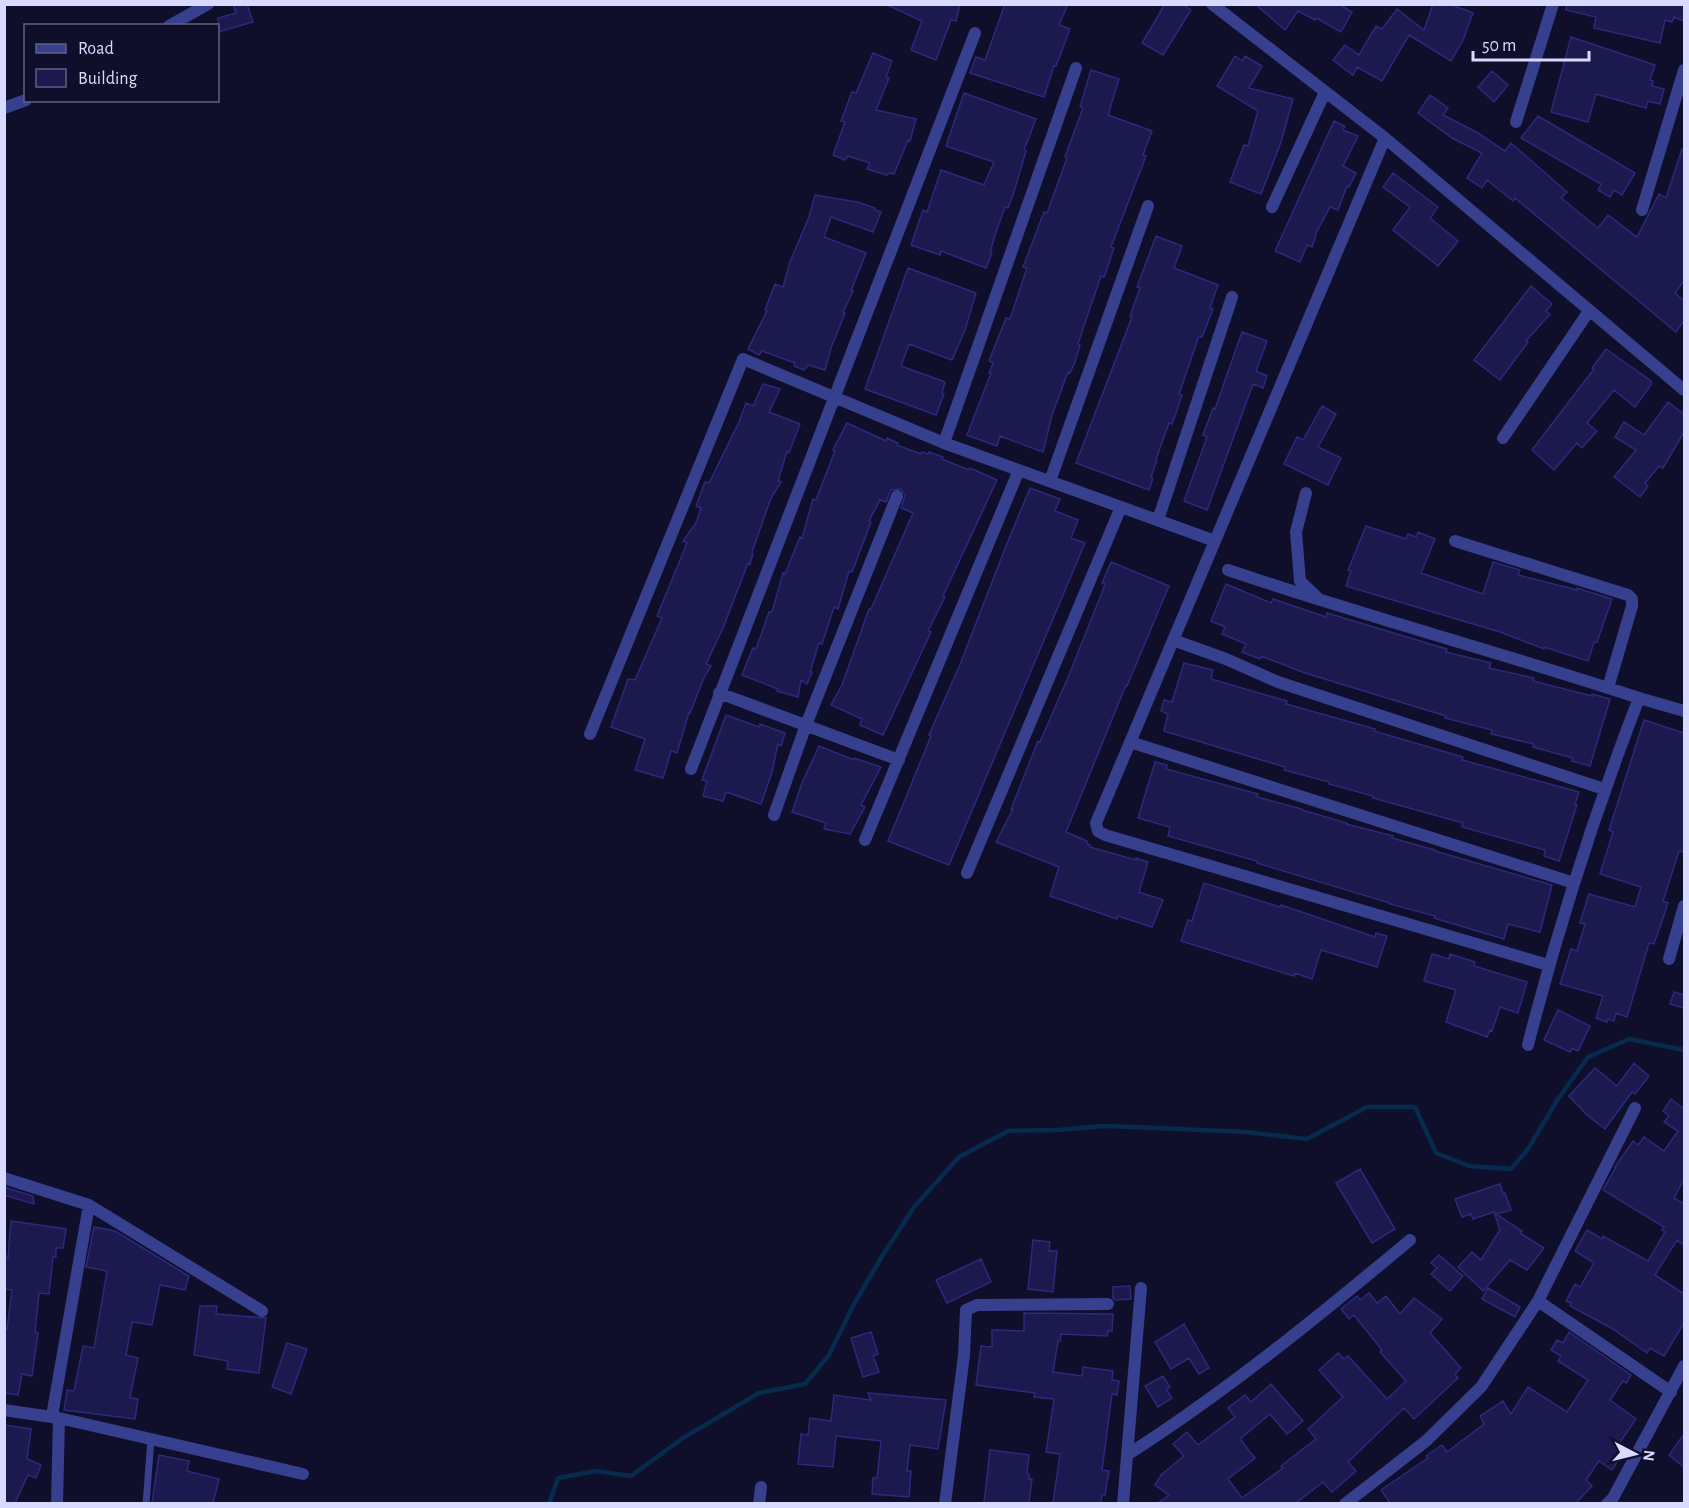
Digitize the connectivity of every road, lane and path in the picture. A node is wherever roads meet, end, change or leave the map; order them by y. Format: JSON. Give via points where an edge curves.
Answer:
{"nodes":[{"id":1,"x":208,"y":4,"type":"edge"},
{"id":2,"x":1212,"y":4,"type":"edge"},
{"id":3,"x":1553,"y":4,"type":"edge"},
{"id":4,"x":173,"y":24,"type":"edge"},
{"id":5,"x":975,"y":33,"type":"dead end"},
{"id":6,"x":1076,"y":68,"type":"dead end"},
{"id":7,"x":1684,"y":70,"type":"edge"},
{"id":8,"x":1325,"y":92,"type":"junction"},
{"id":9,"x":24,"y":101,"type":"edge"},
{"id":10,"x":4,"y":108,"type":"edge"},
{"id":11,"x":1516,"y":122,"type":"dead end"},
{"id":12,"x":1384,"y":138,"type":"junction"},
{"id":13,"x":1148,"y":206,"type":"dead end"},
{"id":14,"x":1272,"y":207,"type":"dead end"},
{"id":15,"x":1642,"y":210,"type":"dead end"},
{"id":16,"x":1232,"y":297,"type":"dead end"},
{"id":17,"x":1590,"y":311,"type":"junction"},
{"id":18,"x":1684,"y":390,"type":"edge"},
{"id":19,"x":835,"y":398,"type":"junction"},
{"id":20,"x":1503,"y":438,"type":"dead end"},
{"id":21,"x":944,"y":443,"type":"junction"},
{"id":22,"x":1019,"y":470,"type":"junction"},
{"id":23,"x":1050,"y":481,"type":"junction"},
{"id":24,"x":1306,"y":493,"type":"dead end"},
{"id":25,"x":897,"y":496,"type":"dead end"},
{"id":26,"x":1121,"y":507,"type":"junction"},
{"id":27,"x":1158,"y":520,"type":"junction"},
{"id":28,"x":1215,"y":540,"type":"junction"},
{"id":29,"x":1455,"y":541,"type":"dead end"},
{"id":30,"x":1228,"y":570,"type":"dead end"},
{"id":31,"x":1322,"y":602,"type":"junction"},
{"id":32,"x":1173,"y":640,"type":"junction"},
{"id":33,"x":1608,"y":688,"type":"junction"},
{"id":34,"x":719,"y":693,"type":"junction"},
{"id":35,"x":1639,"y":699,"type":"junction"},
{"id":36,"x":1684,"y":711,"type":"edge"},
{"id":37,"x":806,"y":725,"type":"junction"},
{"id":38,"x":590,"y":734,"type":"dead end"},
{"id":39,"x":1130,"y":742,"type":"junction"},
{"id":40,"x":899,"y":760,"type":"junction"},
{"id":41,"x":691,"y":769,"type":"dead end"},
{"id":42,"x":1604,"y":789,"type":"junction"},
{"id":43,"x":774,"y":815,"type":"dead end"},
{"id":44,"x":865,"y":840,"type":"dead end"},
{"id":45,"x":967,"y":873,"type":"dead end"},
{"id":46,"x":1574,"y":883,"type":"junction"},
{"id":47,"x":1684,"y":906,"type":"edge"},
{"id":48,"x":1669,"y":959,"type":"dead end"},
{"id":49,"x":1548,"y":965,"type":"junction"},
{"id":50,"x":1528,"y":1045,"type":"dead end"},
{"id":51,"x":1635,"y":1108,"type":"dead end"},
{"id":52,"x":4,"y":1178,"type":"edge"},
{"id":53,"x":89,"y":1205,"type":"junction"},
{"id":54,"x":1410,"y":1240,"type":"dead end"},
{"id":55,"x":1141,"y":1288,"type":"dead end"},
{"id":56,"x":1538,"y":1301,"type":"junction"},
{"id":57,"x":1108,"y":1304,"type":"dead end"},
{"id":58,"x":261,"y":1311,"type":"dead end"},
{"id":59,"x":1684,"y":1366,"type":"edge"},
{"id":60,"x":1671,"y":1392,"type":"junction"},
{"id":61,"x":4,"y":1410,"type":"edge"},
{"id":62,"x":56,"y":1417,"type":"junction"},
{"id":63,"x":151,"y":1439,"type":"junction"},
{"id":64,"x":1127,"y":1455,"type":"junction"},
{"id":65,"x":303,"y":1474,"type":"dead end"},
{"id":66,"x":761,"y":1487,"type":"dead end"},
{"id":67,"x":57,"y":1503,"type":"edge"},
{"id":68,"x":146,"y":1503,"type":"edge"},
{"id":69,"x":759,"y":1503,"type":"edge"},
{"id":70,"x":945,"y":1503,"type":"edge"},
{"id":71,"x":1123,"y":1503,"type":"edge"},
{"id":72,"x":1345,"y":1503,"type":"edge"},
{"id":73,"x":1607,"y":1503,"type":"edge"}],
"edges":[{"from":1,"to":4,"type":"street"},
{"from":2,"to":8,"type":"street"},
{"from":3,"to":11,"type":"street"},
{"from":5,"to":19,"type":"street"},
{"from":6,"to":21,"type":"street"},
{"from":7,"to":15,"type":"street"},
{"from":8,"to":12,"type":"street"},
{"from":8,"to":14,"type":"street"},
{"from":9,"to":10,"type":"street"},
{"from":12,"to":17,"type":"street"},
{"from":12,"to":28,"type":"street"},
{"from":13,"to":23,"type":"street"},
{"from":16,"to":27,"type":"street"},
{"from":17,"to":18,"type":"street"},
{"from":17,"to":20,"type":"street"},
{"from":19,"to":21,"type":"street"},
{"from":19,"to":34,"type":"street"},
{"from":19,"to":38,"type":"street","via":[[743,359]]},
{"from":21,"to":22,"type":"street"},
{"from":22,"to":23,"type":"street"},
{"from":22,"to":40,"type":"street"},
{"from":23,"to":26,"type":"street"},
{"from":24,"to":31,"type":"street","via":[[1296,532],[1300,581]]},
{"from":25,"to":37,"type":"street"},
{"from":26,"to":27,"type":"street"},
{"from":26,"to":45,"type":"street"},
{"from":27,"to":28,"type":"street"},
{"from":28,"to":32,"type":"street"},
{"from":29,"to":33,"type":"street","via":[[1628,595],[1632,606]]},
{"from":30,"to":31,"type":"street"},
{"from":31,"to":33,"type":"street"},
{"from":32,"to":39,"type":"street"},
{"from":32,"to":42,"type":"street","via":[[1278,682]]},
{"from":33,"to":35,"type":"street"},
{"from":34,"to":37,"type":"street"},
{"from":34,"to":41,"type":"street"},
{"from":35,"to":36,"type":"street"},
{"from":35,"to":42,"type":"street"},
{"from":37,"to":40,"type":"street"},
{"from":37,"to":43,"type":"street"},
{"from":39,"to":46,"type":"street"},
{"from":39,"to":49,"type":"street","via":[[1096,823],[1098,831],[1105,835]]},
{"from":40,"to":44,"type":"street"},
{"from":42,"to":46,"type":"street"},
{"from":46,"to":49,"type":"street"},
{"from":47,"to":48,"type":"street"},
{"from":49,"to":50,"type":"street"},
{"from":51,"to":56,"type":"street"},
{"from":52,"to":53,"type":"street"},
{"from":53,"to":58,"type":"street"},
{"from":53,"to":62,"type":"street"},
{"from":54,"to":64,"type":"street","via":[[1303,1329]]},
{"from":55,"to":64,"type":"street"},
{"from":56,"to":60,"type":"street"},
{"from":56,"to":72,"type":"street","via":[[1481,1387],[1426,1441]]},
{"from":57,"to":70,"type":"street","via":[[977,1305],[966,1310]]},
{"from":59,"to":60,"type":"street"},
{"from":60,"to":73,"type":"street"},
{"from":61,"to":62,"type":"street"},
{"from":62,"to":63,"type":"street"},
{"from":62,"to":67,"type":"street"},
{"from":63,"to":65,"type":"street"},
{"from":63,"to":68,"type":"lane"},
{"from":64,"to":71,"type":"street"},
{"from":66,"to":69,"type":"street"}]}
